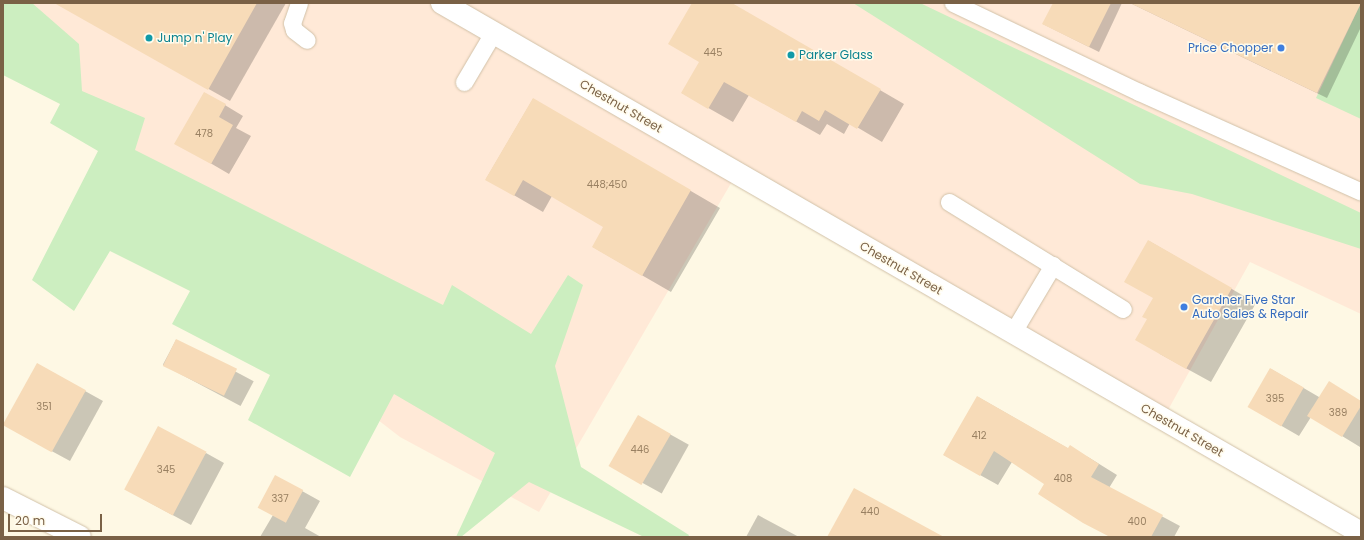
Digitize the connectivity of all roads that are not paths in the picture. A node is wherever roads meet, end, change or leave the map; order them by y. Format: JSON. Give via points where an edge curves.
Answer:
{"nodes":[{"id":1,"x":298,"y":3,"type":"edge"},
{"id":2,"x":442,"y":3,"type":"edge"},
{"id":3,"x":953,"y":3,"type":"edge"},
{"id":4,"x":493,"y":32,"type":"junction"},
{"id":5,"x":307,"y":40,"type":"dead end"},
{"id":6,"x":464,"y":82,"type":"dead end"},
{"id":7,"x":1361,"y":192,"type":"edge"},
{"id":8,"x":949,"y":202,"type":"dead end"},
{"id":9,"x":1053,"y":266,"type":"junction"},
{"id":10,"x":1123,"y":309,"type":"dead end"},
{"id":11,"x":1013,"y":332,"type":"junction"},
{"id":12,"x":3,"y":498,"type":"edge"},
{"id":13,"x":1361,"y":533,"type":"edge"},
{"id":14,"x":80,"y":537,"type":"edge"}],
"edges":[{"from":1,"to":5,"type":"lane","via":[[292,23],[294,30]]},
{"from":2,"to":4,"type":"street","name":"Chestnut Street"},
{"from":3,"to":7,"type":"lane"},
{"from":4,"to":6,"type":"lane"},
{"from":4,"to":11,"type":"street","name":"Chestnut Street"},
{"from":8,"to":9,"type":"lane"},
{"from":9,"to":10,"type":"lane"},
{"from":9,"to":11,"type":"lane"},
{"from":11,"to":13,"type":"street","name":"Chestnut Street"},
{"from":12,"to":14,"type":"street"}]}
